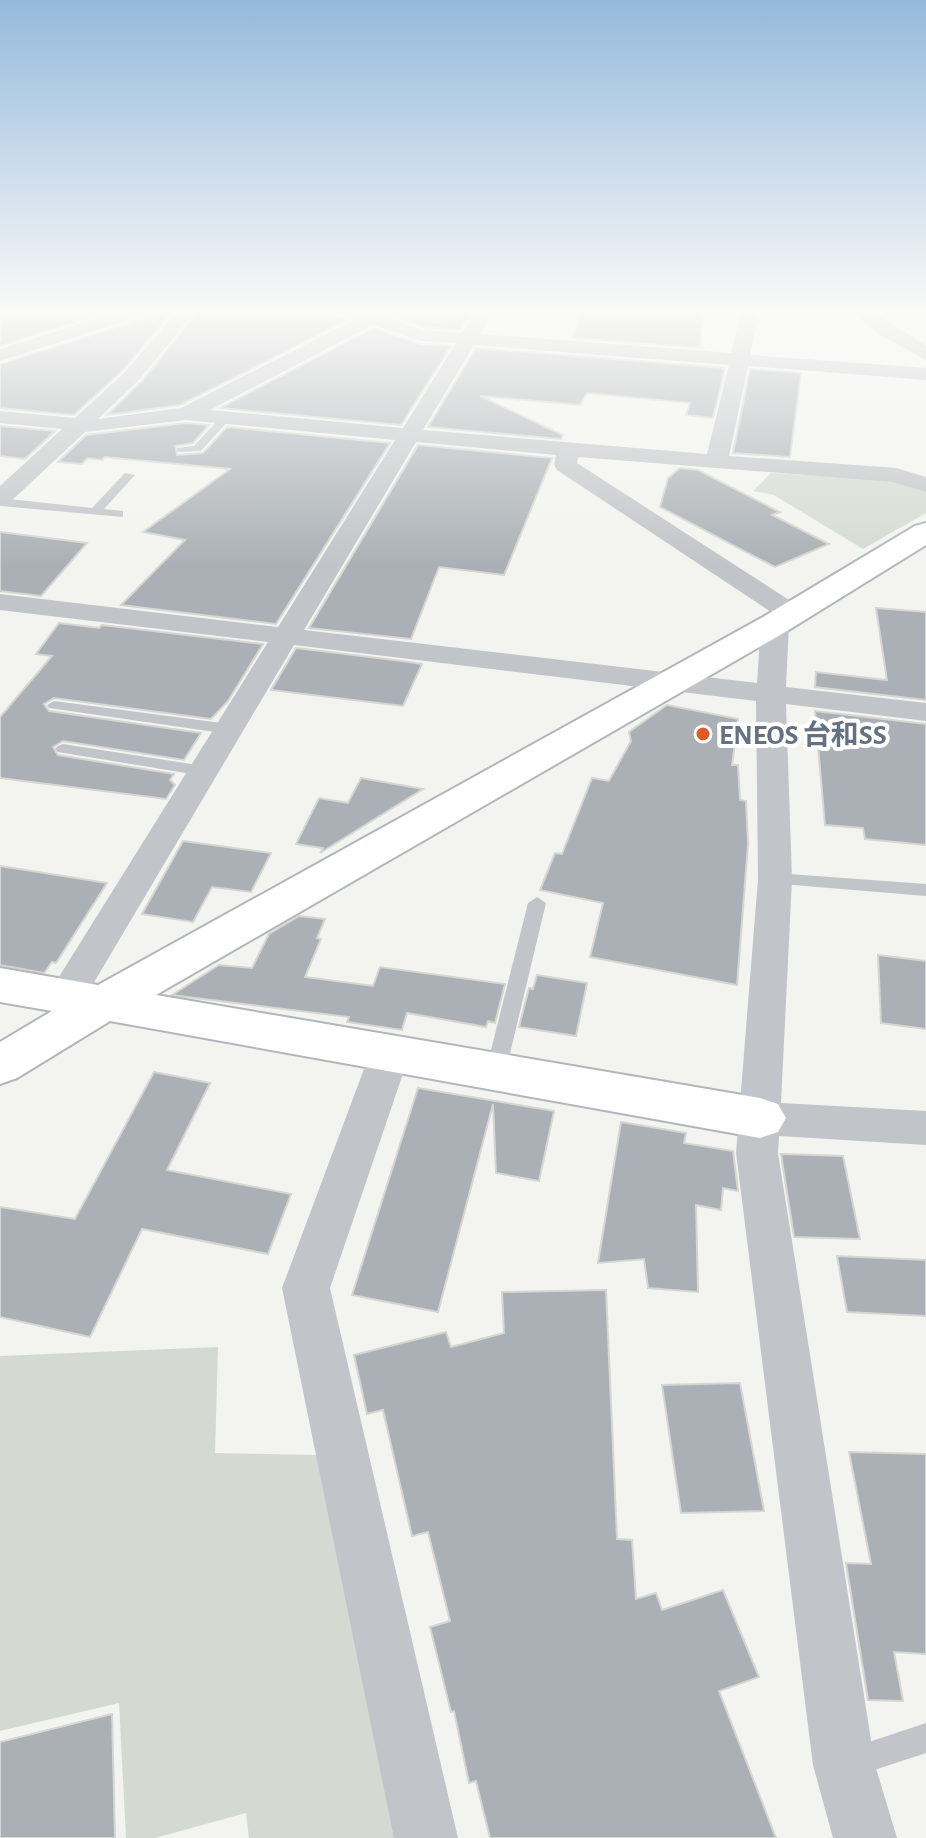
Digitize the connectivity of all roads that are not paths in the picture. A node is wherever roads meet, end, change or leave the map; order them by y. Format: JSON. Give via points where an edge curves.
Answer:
{"nodes":[{"id":1,"x":112,"y":395,"type":"edge"},
{"id":2,"x":223,"y":395,"type":"edge"},
{"id":3,"x":434,"y":395,"type":"edge"},
{"id":4,"x":732,"y":395,"type":"edge"},
{"id":5,"x":186,"y":414,"type":"junction"},
{"id":6,"x":0,"y":417,"type":"edge"},
{"id":7,"x":224,"y":420,"type":"junction"},
{"id":8,"x":81,"y":425,"type":"junction"},
{"id":9,"x":410,"y":435,"type":"junction"},
{"id":10,"x":181,"y":450,"type":"dead end"},
{"id":11,"x":568,"y":450,"type":"junction"},
{"id":12,"x":716,"y":462,"type":"junction"},
{"id":13,"x":129,"y":475,"type":"dead end"},
{"id":14,"x":926,"y":485,"type":"edge"},
{"id":15,"x":0,"y":501,"type":"edge"},
{"id":16,"x":95,"y":512,"type":"junction"},
{"id":17,"x":119,"y":514,"type":"dead end"},
{"id":18,"x":926,"y":532,"type":"edge"},
{"id":19,"x":0,"y":602,"type":"edge"},
{"id":20,"x":782,"y":619,"type":"junction"},
{"id":21,"x":285,"y":636,"type":"junction"},
{"id":22,"x":672,"y":681,"type":"junction"},
{"id":23,"x":771,"y":693,"type":"junction"},
{"id":24,"x":54,"y":705,"type":"dead end"},
{"id":25,"x":926,"y":712,"type":"edge"},
{"id":26,"x":229,"y":729,"type":"junction"},
{"id":27,"x":63,"y":749,"type":"dead end"},
{"id":28,"x":204,"y":771,"type":"junction"},
{"id":29,"x":775,"y":879,"type":"junction"},
{"id":30,"x":926,"y":890,"type":"edge"},
{"id":31,"x":537,"y":903,"type":"dead end"},
{"id":32,"x":0,"y":985,"type":"edge"},
{"id":33,"x":84,"y":1000,"type":"junction"},
{"id":34,"x":390,"y":1053,"type":"junction"},
{"id":35,"x":0,"y":1065,"type":"edge"},
{"id":36,"x":496,"y":1070,"type":"junction"},
{"id":37,"x":760,"y":1118,"type":"junction"},
{"id":38,"x":926,"y":1128,"type":"edge"},
{"id":39,"x":926,"y":1738,"type":"edge"},
{"id":40,"x":844,"y":1765,"type":"junction"},
{"id":41,"x":426,"y":1838,"type":"edge"},
{"id":42,"x":865,"y":1838,"type":"edge"}],
"edges":[{"from":1,"to":8,"type":"street"},
{"from":2,"to":5,"type":"street"},
{"from":3,"to":9,"type":"street"},
{"from":4,"to":12,"type":"street"},
{"from":5,"to":7,"type":"street"},
{"from":5,"to":8,"type":"street"},
{"from":6,"to":8,"type":"street"},
{"from":7,"to":9,"type":"street"},
{"from":7,"to":10,"type":"lane","via":[[197,449]]},
{"from":8,"to":15,"type":"street"},
{"from":9,"to":11,"type":"street"},
{"from":9,"to":21,"type":"street"},
{"from":11,"to":12,"type":"street"},
{"from":11,"to":20,"type":"street","via":[[565,465]]},
{"from":12,"to":14,"type":"street","via":[[896,475]]},
{"from":13,"to":16,"type":"lane"},
{"from":15,"to":16,"type":"lane"},
{"from":16,"to":17,"type":"lane"},
{"from":18,"to":20,"type":"street"},
{"from":19,"to":21,"type":"street"},
{"from":20,"to":22,"type":"street"},
{"from":20,"to":23,"type":"street"},
{"from":21,"to":22,"type":"street"},
{"from":21,"to":26,"type":"street"},
{"from":22,"to":23,"type":"street"},
{"from":22,"to":33,"type":"street"},
{"from":23,"to":25,"type":"street"},
{"from":23,"to":29,"type":"street"},
{"from":24,"to":26,"type":"lane"},
{"from":26,"to":28,"type":"street"},
{"from":27,"to":28,"type":"lane"},
{"from":28,"to":33,"type":"street"},
{"from":29,"to":30,"type":"lane"},
{"from":29,"to":37,"type":"street"},
{"from":31,"to":36,"type":"lane"},
{"from":32,"to":33,"type":"street"},
{"from":33,"to":34,"type":"street"},
{"from":33,"to":35,"type":"street"},
{"from":34,"to":36,"type":"street"},
{"from":34,"to":41,"type":"street","via":[[306,1288]]},
{"from":36,"to":37,"type":"street"},
{"from":37,"to":38,"type":"street"},
{"from":37,"to":40,"type":"street","via":[[757,1153]]},
{"from":39,"to":40,"type":"lane"},
{"from":40,"to":42,"type":"street"}]}
